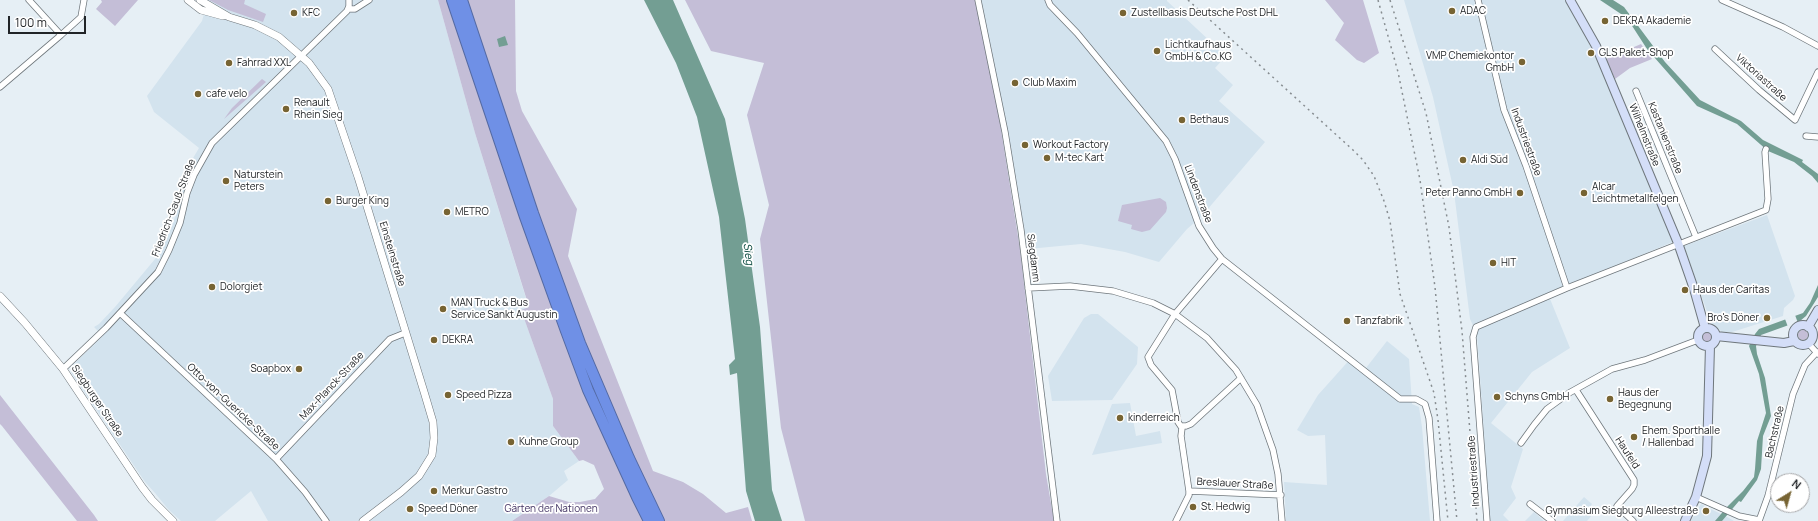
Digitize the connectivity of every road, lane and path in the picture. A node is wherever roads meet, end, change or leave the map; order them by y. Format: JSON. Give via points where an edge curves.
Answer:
{"nodes":[{"id":1,"x":29,"y":0,"type":"edge"},
{"id":2,"x":84,"y":0,"type":"edge"},
{"id":3,"x":188,"y":0,"type":"edge"},
{"id":4,"x":200,"y":0,"type":"edge"},
{"id":5,"x":349,"y":0,"type":"edge"},
{"id":6,"x":369,"y":0,"type":"edge"},
{"id":7,"x":452,"y":0,"type":"edge"},
{"id":8,"x":462,"y":0,"type":"edge"},
{"id":9,"x":978,"y":0,"type":"edge"},
{"id":10,"x":1048,"y":0,"type":"edge"},
{"id":11,"x":1478,"y":0,"type":"edge"},
{"id":12,"x":1570,"y":0,"type":"edge"},
{"id":13,"x":1722,"y":0,"type":"edge"},
{"id":14,"x":1733,"y":2,"type":"edge"},
{"id":15,"x":349,"y":9,"type":"junction"},
{"id":16,"x":229,"y":17,"type":"junction"},
{"id":17,"x":61,"y":35,"type":"junction"},
{"id":18,"x":1818,"y":46,"type":"edge"},
{"id":19,"x":1715,"y":49,"type":"dead end"},
{"id":20,"x":302,"y":55,"type":"junction"},
{"id":21,"x":1818,"y":72,"type":"edge"},
{"id":22,"x":0,"y":87,"type":"edge"},
{"id":23,"x":1636,"y":91,"type":"dead end"},
{"id":24,"x":1806,"y":136,"type":"dead end"},
{"id":25,"x":1818,"y":137,"type":"edge"},
{"id":26,"x":1766,"y":150,"type":"dead end"},
{"id":27,"x":1696,"y":237,"type":"junction"},
{"id":28,"x":1678,"y":243,"type":"junction"},
{"id":29,"x":1222,"y":259,"type":"junction"},
{"id":30,"x":1028,"y":288,"type":"junction"},
{"id":31,"x":1566,"y":288,"type":"junction"},
{"id":32,"x":0,"y":296,"type":"edge"},
{"id":33,"x":1818,"y":310,"type":"edge"},
{"id":34,"x":120,"y":313,"type":"junction"},
{"id":35,"x":1175,"y":314,"type":"junction"},
{"id":36,"x":1808,"y":327,"type":"junction"},
{"id":37,"x":1705,"y":328,"type":"junction"},
{"id":38,"x":405,"y":333,"type":"junction"},
{"id":39,"x":1716,"y":336,"type":"junction"},
{"id":40,"x":1698,"y":340,"type":"junction"},
{"id":41,"x":1794,"y":340,"type":"junction"},
{"id":42,"x":1808,"y":343,"type":"junction"},
{"id":43,"x":1710,"y":346,"type":"junction"},
{"id":44,"x":1817,"y":353,"type":"edge"},
{"id":45,"x":63,"y":369,"type":"junction"},
{"id":46,"x":1242,"y":378,"type":"junction"},
{"id":47,"x":1576,"y":390,"type":"junction"},
{"id":48,"x":1181,"y":426,"type":"junction"},
{"id":49,"x":1521,"y":443,"type":"dead end"},
{"id":50,"x":276,"y":458,"type":"junction"},
{"id":51,"x":1190,"y":491,"type":"junction"},
{"id":52,"x":1281,"y":495,"type":"junction"},
{"id":53,"x":1696,"y":497,"type":"junction"},
{"id":54,"x":1530,"y":504,"type":"dead end"},
{"id":55,"x":1759,"y":520,"type":"edge"},
{"id":56,"x":173,"y":521,"type":"edge"},
{"id":57,"x":326,"y":521,"type":"edge"},
{"id":58,"x":363,"y":521,"type":"edge"},
{"id":59,"x":649,"y":521,"type":"edge"},
{"id":60,"x":659,"y":521,"type":"edge"},
{"id":61,"x":1057,"y":521,"type":"edge"},
{"id":62,"x":1176,"y":521,"type":"edge"},
{"id":63,"x":1282,"y":521,"type":"edge"},
{"id":64,"x":1437,"y":521,"type":"edge"},
{"id":65,"x":1487,"y":521,"type":"edge"},
{"id":66,"x":1552,"y":521,"type":"edge"},
{"id":67,"x":1633,"y":521,"type":"edge"},
{"id":68,"x":1685,"y":521,"type":"edge"}],
"edges":[{"from":1,"to":17,"type":"street"},
{"from":2,"to":17,"type":"street","via":[[81,17]]},
{"from":3,"to":16,"type":"street","name":"Einsteinstraße","via":[[206,12]]},
{"from":4,"to":16,"type":"street","name":"Einsteinstraße"},
{"from":5,"to":15,"type":"street"},
{"from":6,"to":15,"type":"street","via":[[355,9]]},
{"from":7,"to":59,"type":"highway","via":[[525,217],[588,390]]},
{"from":8,"to":60,"type":"highway","via":[[533,213],[580,343]]},
{"from":9,"to":30,"type":"street","name":"Siegdamm","via":[[1005,132]]},
{"from":10,"to":29,"type":"street","name":"Lindenstraße","via":[[1159,130],[1175,158],[1200,226]]},
{"from":11,"to":31,"type":"street","name":"Industriestraße","via":[[1504,110],[1526,166]]},
{"from":12,"to":28,"type":"main road","name":"Wilhelmstraße","via":[[1596,46]]},
{"from":13,"to":14,"type":"street"},
{"from":14,"to":18,"type":"street"},
{"from":15,"to":20,"type":"street","name":"Friedrich-Gauß-Straße"},
{"from":16,"to":20,"type":"street","name":"Einsteinstraße","via":[[272,33]]},
{"from":17,"to":22,"type":"street"},
{"from":19,"to":21,"type":"street","name":"Viktoriastraße","via":[[1795,120]]},
{"from":20,"to":34,"type":"street","name":"Friedrich-Gauß-Straße","via":[[212,143],[194,175],[180,223],[158,272]]},
{"from":20,"to":38,"type":"street","name":"Einsteinstraße","via":[[320,76],[332,100]]},
{"from":23,"to":27,"type":"street","name":"Kastanienstraße"},
{"from":24,"to":25,"type":"street"},
{"from":26,"to":27,"type":"street","name":"Industriestraße","via":[[1766,210]]},
{"from":27,"to":28,"type":"street","name":"Industriestraße"},
{"from":28,"to":31,"type":"street","name":"Industriestraße"},
{"from":28,"to":37,"type":"main road","name":"Wilhelmstraße"},
{"from":29,"to":35,"type":"street"},
{"from":29,"to":64,"type":"street","name":"Lindenstraße","via":[[1400,399],[1420,401],[1427,409]]},
{"from":30,"to":35,"type":"street","via":[[1070,286],[1105,290],[1153,303]]},
{"from":30,"to":61,"type":"street","name":"Siegdamm"},
{"from":31,"to":65,"type":"street","name":"Industriestraße","via":[[1480,325],[1473,332]]},
{"from":32,"to":45,"type":"street","name":"Siegburger Straße"},
{"from":33,"to":36,"type":"main road"},
{"from":34,"to":45,"type":"street","name":"Friedrich-Gauß-Straße"},
{"from":34,"to":50,"type":"street","name":"Otto-von-Guericke-Straße"},
{"from":35,"to":46,"type":"street","via":[[1217,348]]},
{"from":35,"to":48,"type":"street","via":[[1148,354],[1150,364],[1172,390]]},
{"from":36,"to":41,"type":"main road","via":[[1796,328],[1793,332]]},
{"from":36,"to":42,"type":"main road","via":[[1812,336]]},
{"from":37,"to":39,"type":"main road","via":[[1712,329]]},
{"from":37,"to":40,"type":"main road","via":[[1700,331]]},
{"from":38,"to":50,"type":"street","name":"Max-Planck-Straße","via":[[390,339]]},
{"from":38,"to":58,"type":"street","name":"Einsteinstraße","via":[[433,422],[432,455],[419,476]]},
{"from":39,"to":41,"type":"main road","via":[[1784,343]]},
{"from":39,"to":43,"type":"main road"},
{"from":40,"to":43,"type":"main road","via":[[1704,346]]},
{"from":40,"to":47,"type":"street","via":[[1645,360],[1612,369]]},
{"from":41,"to":42,"type":"main road","via":[[1800,345]]},
{"from":42,"to":44,"type":"street"},
{"from":43,"to":53,"type":"main road","via":[[1707,456]]},
{"from":44,"to":55,"type":"street","name":"Bachstraße","via":[[1805,365],[1793,394],[1768,496]]},
{"from":45,"to":56,"type":"street","name":"Siegburger Straße","via":[[142,487]]},
{"from":46,"to":48,"type":"street","via":[[1191,424]]},
{"from":46,"to":52,"type":"street","via":[[1271,438]]},
{"from":47,"to":49,"type":"street","via":[[1547,410]]},
{"from":47,"to":67,"type":"street","name":"Haufeld","via":[[1634,480],[1632,489],[1617,506]]},
{"from":48,"to":51,"type":"street"},
{"from":50,"to":57,"type":"street","name":"Otto-von-Guericke-Straße"},
{"from":51,"to":52,"type":"street","name":"Breslauer Straße"},
{"from":51,"to":62,"type":"street"},
{"from":52,"to":63,"type":"street"},
{"from":53,"to":55,"type":"street","via":[[1730,513]]},
{"from":53,"to":68,"type":"main road"},
{"from":54,"to":66,"type":"street"}]}
